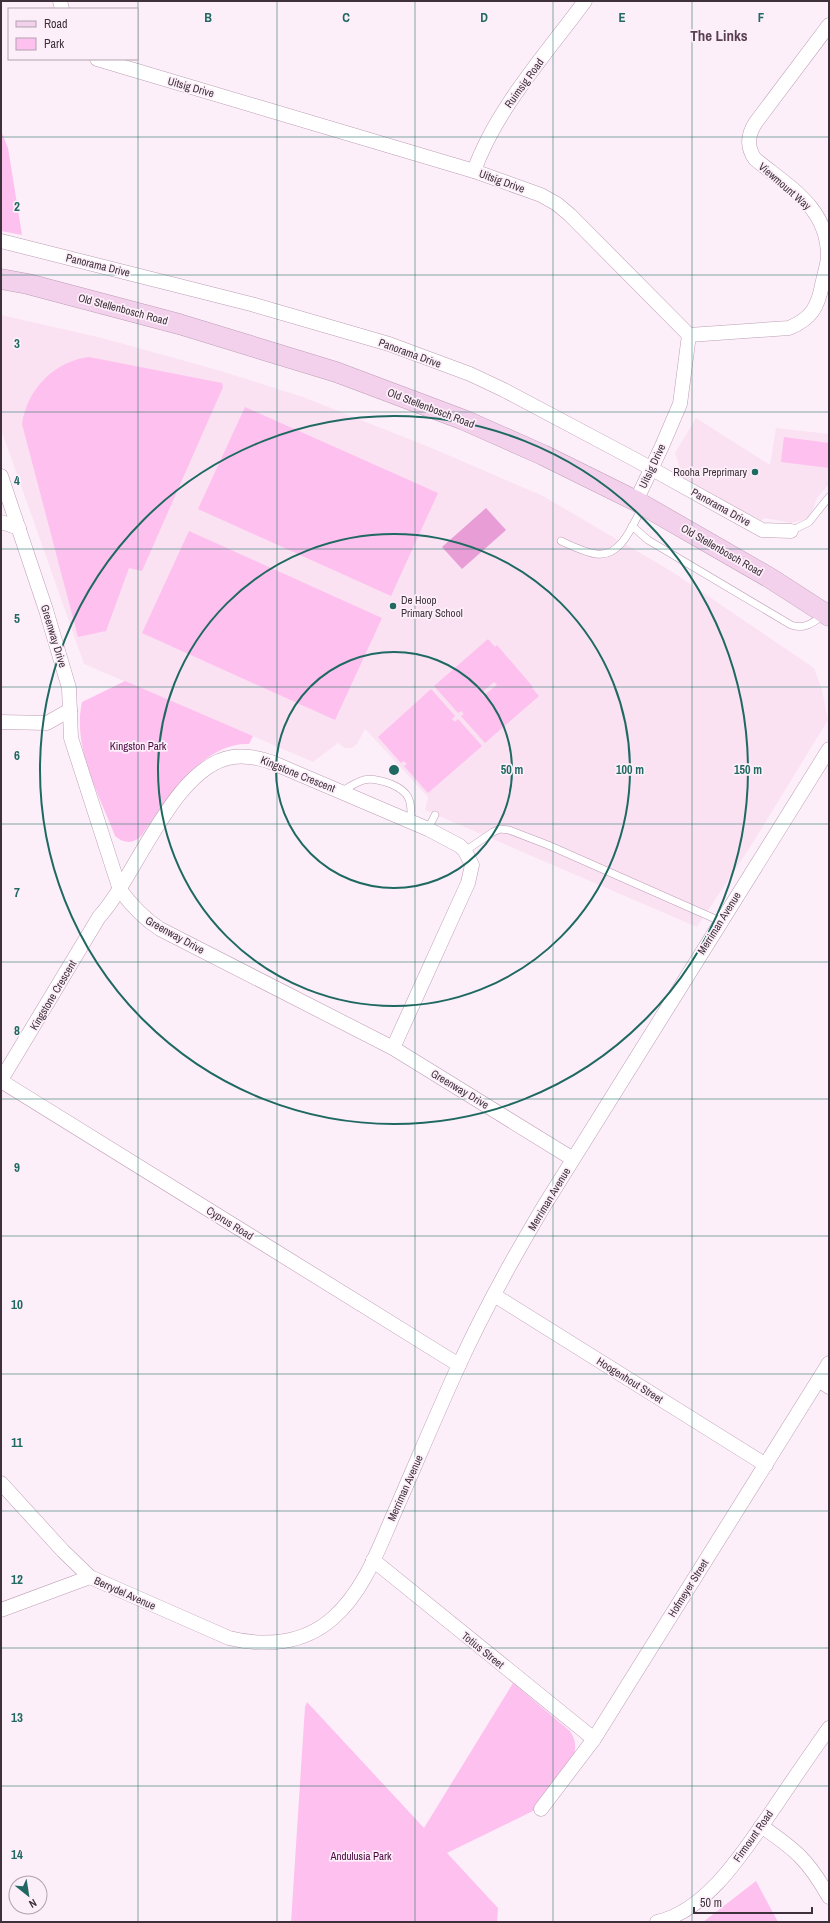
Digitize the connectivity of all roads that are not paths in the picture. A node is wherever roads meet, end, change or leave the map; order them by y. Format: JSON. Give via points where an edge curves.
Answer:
{"nodes":[{"id":1,"x":584,"y":1,"type":"edge"},
{"id":2,"x":829,"y":25,"type":"edge"},
{"id":3,"x":100,"y":60,"type":"edge"},
{"id":4,"x":474,"y":171,"type":"junction"},
{"id":5,"x":1,"y":241,"type":"edge"},
{"id":6,"x":1,"y":279,"type":"edge"},
{"id":7,"x":689,"y":335,"type":"junction"},
{"id":8,"x":651,"y":468,"type":"junction"},
{"id":9,"x":1,"y":476,"type":"edge"},
{"id":10,"x":829,"y":497,"type":"edge"},
{"id":11,"x":639,"y":504,"type":"junction"},
{"id":12,"x":1,"y":522,"type":"edge"},
{"id":13,"x":632,"y":526,"type":"junction"},
{"id":14,"x":19,"y":528,"type":"junction"},
{"id":15,"x":791,"y":531,"type":"joint"},
{"id":16,"x":561,"y":541,"type":"dead end"},
{"id":17,"x":828,"y":615,"type":"edge"},
{"id":18,"x":70,"y":710,"type":"junction"},
{"id":19,"x":1,"y":722,"type":"edge"},
{"id":20,"x":829,"y":749,"type":"edge"},
{"id":21,"x":341,"y":792,"type":"junction"},
{"id":22,"x":435,"y":815,"type":"dead end"},
{"id":23,"x":411,"y":822,"type":"junction"},
{"id":24,"x":428,"y":829,"type":"junction"},
{"id":25,"x":465,"y":851,"type":"junction"},
{"id":26,"x":120,"y":890,"type":"junction"},
{"id":27,"x":720,"y":921,"type":"junction"},
{"id":28,"x":393,"y":1048,"type":"junction"},
{"id":29,"x":1,"y":1081,"type":"edge"},
{"id":30,"x":573,"y":1158,"type":"junction"},
{"id":31,"x":494,"y":1294,"type":"junction"},
{"id":32,"x":829,"y":1363,"type":"edge"},
{"id":33,"x":459,"y":1365,"type":"junction"},
{"id":34,"x":824,"y":1383,"type":"edge"},
{"id":35,"x":766,"y":1465,"type":"junction"},
{"id":36,"x":1,"y":1484,"type":"edge"},
{"id":37,"x":373,"y":1560,"type":"junction"},
{"id":38,"x":90,"y":1577,"type":"junction"},
{"id":39,"x":1,"y":1610,"type":"edge"},
{"id":40,"x":283,"y":1642,"type":"joint"},
{"id":41,"x":829,"y":1728,"type":"edge"},
{"id":42,"x":594,"y":1739,"type":"junction"},
{"id":43,"x":542,"y":1809,"type":"dead end"},
{"id":44,"x":761,"y":1826,"type":"junction"},
{"id":45,"x":829,"y":1897,"type":"edge"},
{"id":46,"x":657,"y":1922,"type":"edge"}],
"edges":[{"from":1,"to":4,"type":"street","name":"Ruimsig Road","via":[[495,124]]},
{"from":2,"to":7,"type":"street","name":"Viewmount Way","via":[[754,126],[749,137],[750,152],[755,159],[808,204],[821,221],[828,259],[815,308],[801,323],[789,328]]},
{"from":3,"to":4,"type":"street","name":"Uitsig Drive"},
{"from":4,"to":7,"type":"street","name":"Uitsig Drive","via":[[541,195],[557,204]]},
{"from":5,"to":8,"type":"street","name":"Panorama Drive","via":[[251,304],[389,344],[470,374],[504,390]]},
{"from":6,"to":11,"type":"street","name":"Old Stellenbosch Road","via":[[179,324],[336,372],[464,420],[544,455]]},
{"from":7,"to":8,"type":"street","name":"Uitsig Drive","via":[[680,404]]},
{"from":8,"to":11,"type":"street","name":"Uitsig Drive"},
{"from":8,"to":15,"type":"street","name":"Panorama Drive","via":[[762,530]]},
{"from":9,"to":14,"type":"street","name":"Greenway Drive"},
{"from":10,"to":15,"type":"lane","via":[[809,522]]},
{"from":11,"to":13,"type":"lane"},
{"from":11,"to":17,"type":"street","name":"Old Stellenbosch Road","via":[[770,578]]},
{"from":12,"to":14,"type":"street"},
{"from":13,"to":16,"type":"lane","via":[[622,543],[607,553],[597,554]]},
{"from":13,"to":17,"type":"lane","via":[[648,540],[791,625],[802,627]]},
{"from":14,"to":18,"type":"street","name":"Greenway Drive","via":[[64,671]]},
{"from":18,"to":19,"type":"street","via":[[46,723]]},
{"from":18,"to":26,"type":"street","name":"Greenway Drive","via":[[71,738]]},
{"from":20,"to":27,"type":"street","name":"Merriman Avenue"},
{"from":21,"to":23,"type":"street","name":"Kingstone Crescent"},
{"from":21,"to":23,"type":"lane","via":[[355,783],[371,778],[397,786],[408,798]]},
{"from":21,"to":26,"type":"street","name":"Kingstone Crescent","via":[[257,758],[231,757],[203,772],[172,804]]},
{"from":22,"to":24,"type":"lane"},
{"from":23,"to":24,"type":"street","name":"Kingstone Crescent"},
{"from":24,"to":25,"type":"street","name":"Kingstone Crescent"},
{"from":25,"to":27,"type":"lane","via":[[493,832],[500,829],[509,830]]},
{"from":25,"to":28,"type":"street","via":[[472,866],[468,883]]},
{"from":26,"to":28,"type":"street","name":"Greenway Drive","via":[[139,913],[160,928]]},
{"from":26,"to":29,"type":"street","name":"Kingstone Crescent","via":[[113,903],[99,917]]},
{"from":27,"to":30,"type":"street","name":"Merriman Avenue"},
{"from":28,"to":30,"type":"street","name":"Greenway Drive"},
{"from":29,"to":33,"type":"street","name":"Cyprus Road"},
{"from":30,"to":31,"type":"street","name":"Merriman Avenue"},
{"from":31,"to":33,"type":"street","name":"Merriman Avenue"},
{"from":31,"to":35,"type":"street","name":"Hoogenhout Street"},
{"from":32,"to":34,"type":"street","name":"Hofmeyer Street"},
{"from":33,"to":37,"type":"street","name":"Merriman Avenue"},
{"from":34,"to":35,"type":"street","name":"Hofmeyer Street"},
{"from":35,"to":42,"type":"street","name":"Hofmeyer Street"},
{"from":36,"to":38,"type":"street","name":"Berrydel Avenue"},
{"from":37,"to":40,"type":"street","name":"Merriman Avenue","via":[[356,1592],[332,1619],[319,1629]]},
{"from":37,"to":42,"type":"street","name":"Totius Street"},
{"from":38,"to":39,"type":"street"},
{"from":38,"to":40,"type":"street","name":"Berrydel Avenue","via":[[228,1638],[247,1643]]},
{"from":41,"to":44,"type":"street","name":"Firmount Road"},
{"from":42,"to":43,"type":"street","name":"Hofmeyer Street"},
{"from":44,"to":45,"type":"street","via":[[803,1857]]},
{"from":44,"to":46,"type":"street","name":"Firmount Road","via":[[739,1858],[705,1894],[675,1916]]}]}
